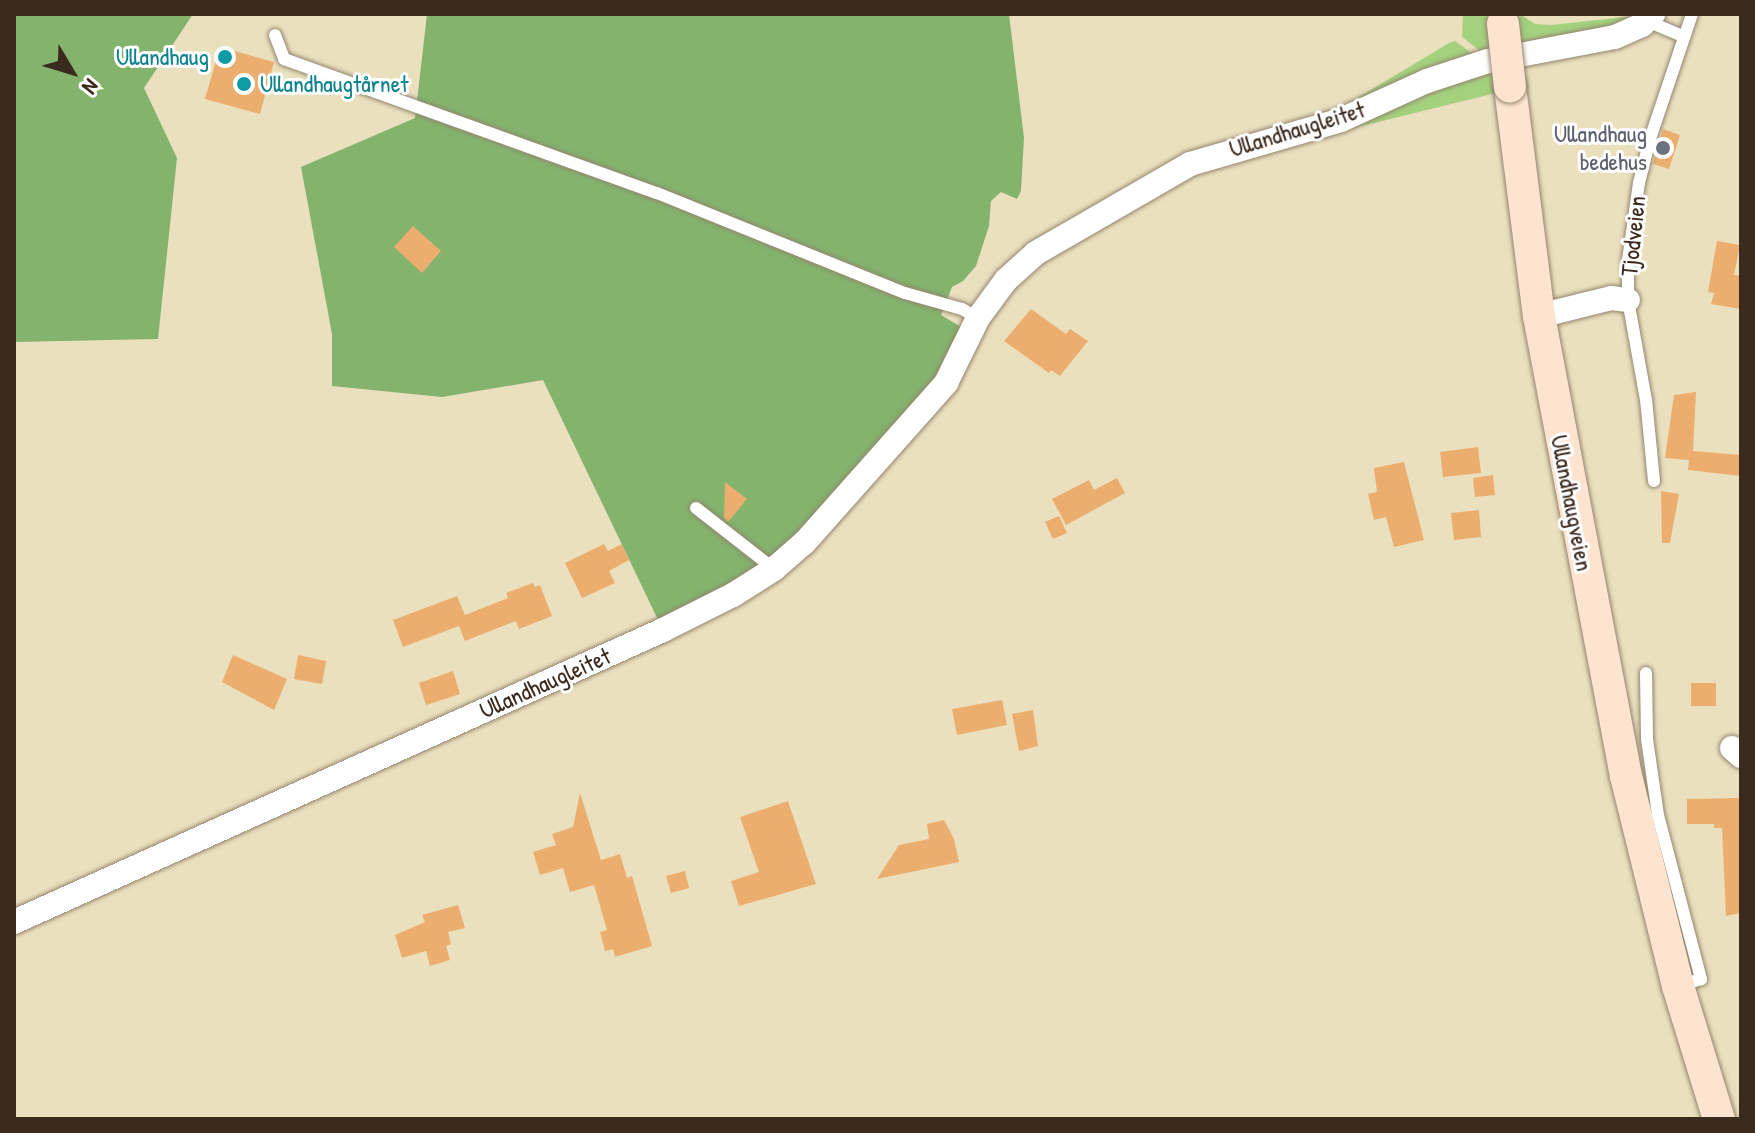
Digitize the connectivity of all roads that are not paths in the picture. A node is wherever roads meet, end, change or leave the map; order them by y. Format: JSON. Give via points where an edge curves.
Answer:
{"nodes":[{"id":1,"x":1692,"y":14,"type":"edge"},
{"id":2,"x":1650,"y":17,"type":"edge"},
{"id":3,"x":1502,"y":19,"type":"edge"},
{"id":4,"x":275,"y":35,"type":"dead end"},
{"id":5,"x":1683,"y":36,"type":"junction"},
{"id":6,"x":1628,"y":300,"type":"junction"},
{"id":7,"x":1539,"y":316,"type":"junction"},
{"id":8,"x":978,"y":318,"type":"junction"},
{"id":9,"x":1654,"y":481,"type":"dead end"},
{"id":10,"x":696,"y":508,"type":"dead end"},
{"id":11,"x":774,"y":569,"type":"junction"},
{"id":12,"x":1646,"y":673,"type":"dead end"},
{"id":13,"x":14,"y":922,"type":"edge"},
{"id":14,"x":1678,"y":986,"type":"junction"},
{"id":15,"x":1703,"y":1119,"type":"edge"},
{"id":16,"x":1719,"y":1119,"type":"edge"}],
"edges":[{"from":1,"to":5,"type":"lane","name":"Tjodveien"},
{"from":2,"to":5,"type":"lane"},
{"from":2,"to":8,"type":"street","name":"Ullandhaugleitet","via":[[1615,37],[1488,61],[1427,81],[1341,120],[1190,164],[1036,253],[1006,280]]},
{"from":3,"to":7,"type":"main road","name":"Ullandhaugveien","bridge":true},
{"from":4,"to":8,"type":"lane","via":[[284,59],[657,193]]},
{"from":5,"to":6,"type":"lane","name":"Tjodveien","via":[[1639,183]]},
{"from":6,"to":7,"type":"street","name":"Tjodveien","via":[[1611,298]]},
{"from":6,"to":9,"type":"lane","name":"Tjodveien"},
{"from":7,"to":14,"type":"main road","name":"Ullandhaugveien","via":[[1626,776]]},
{"from":8,"to":11,"type":"street","name":"Ullandhaugleitet","via":[[946,383],[805,542]]},
{"from":10,"to":11,"type":"lane"},
{"from":11,"to":13,"type":"street","name":"Ullandhaugleitet","via":[[663,630]]},
{"from":12,"to":14,"type":"lane","via":[[1647,739],[1658,815],[1701,979]]},
{"from":14,"to":15,"type":"main road","name":"Ullandhaugveien","via":[[1678,1014]]},
{"from":14,"to":16,"type":"main road","name":"Ullandhaugveien"}]}
